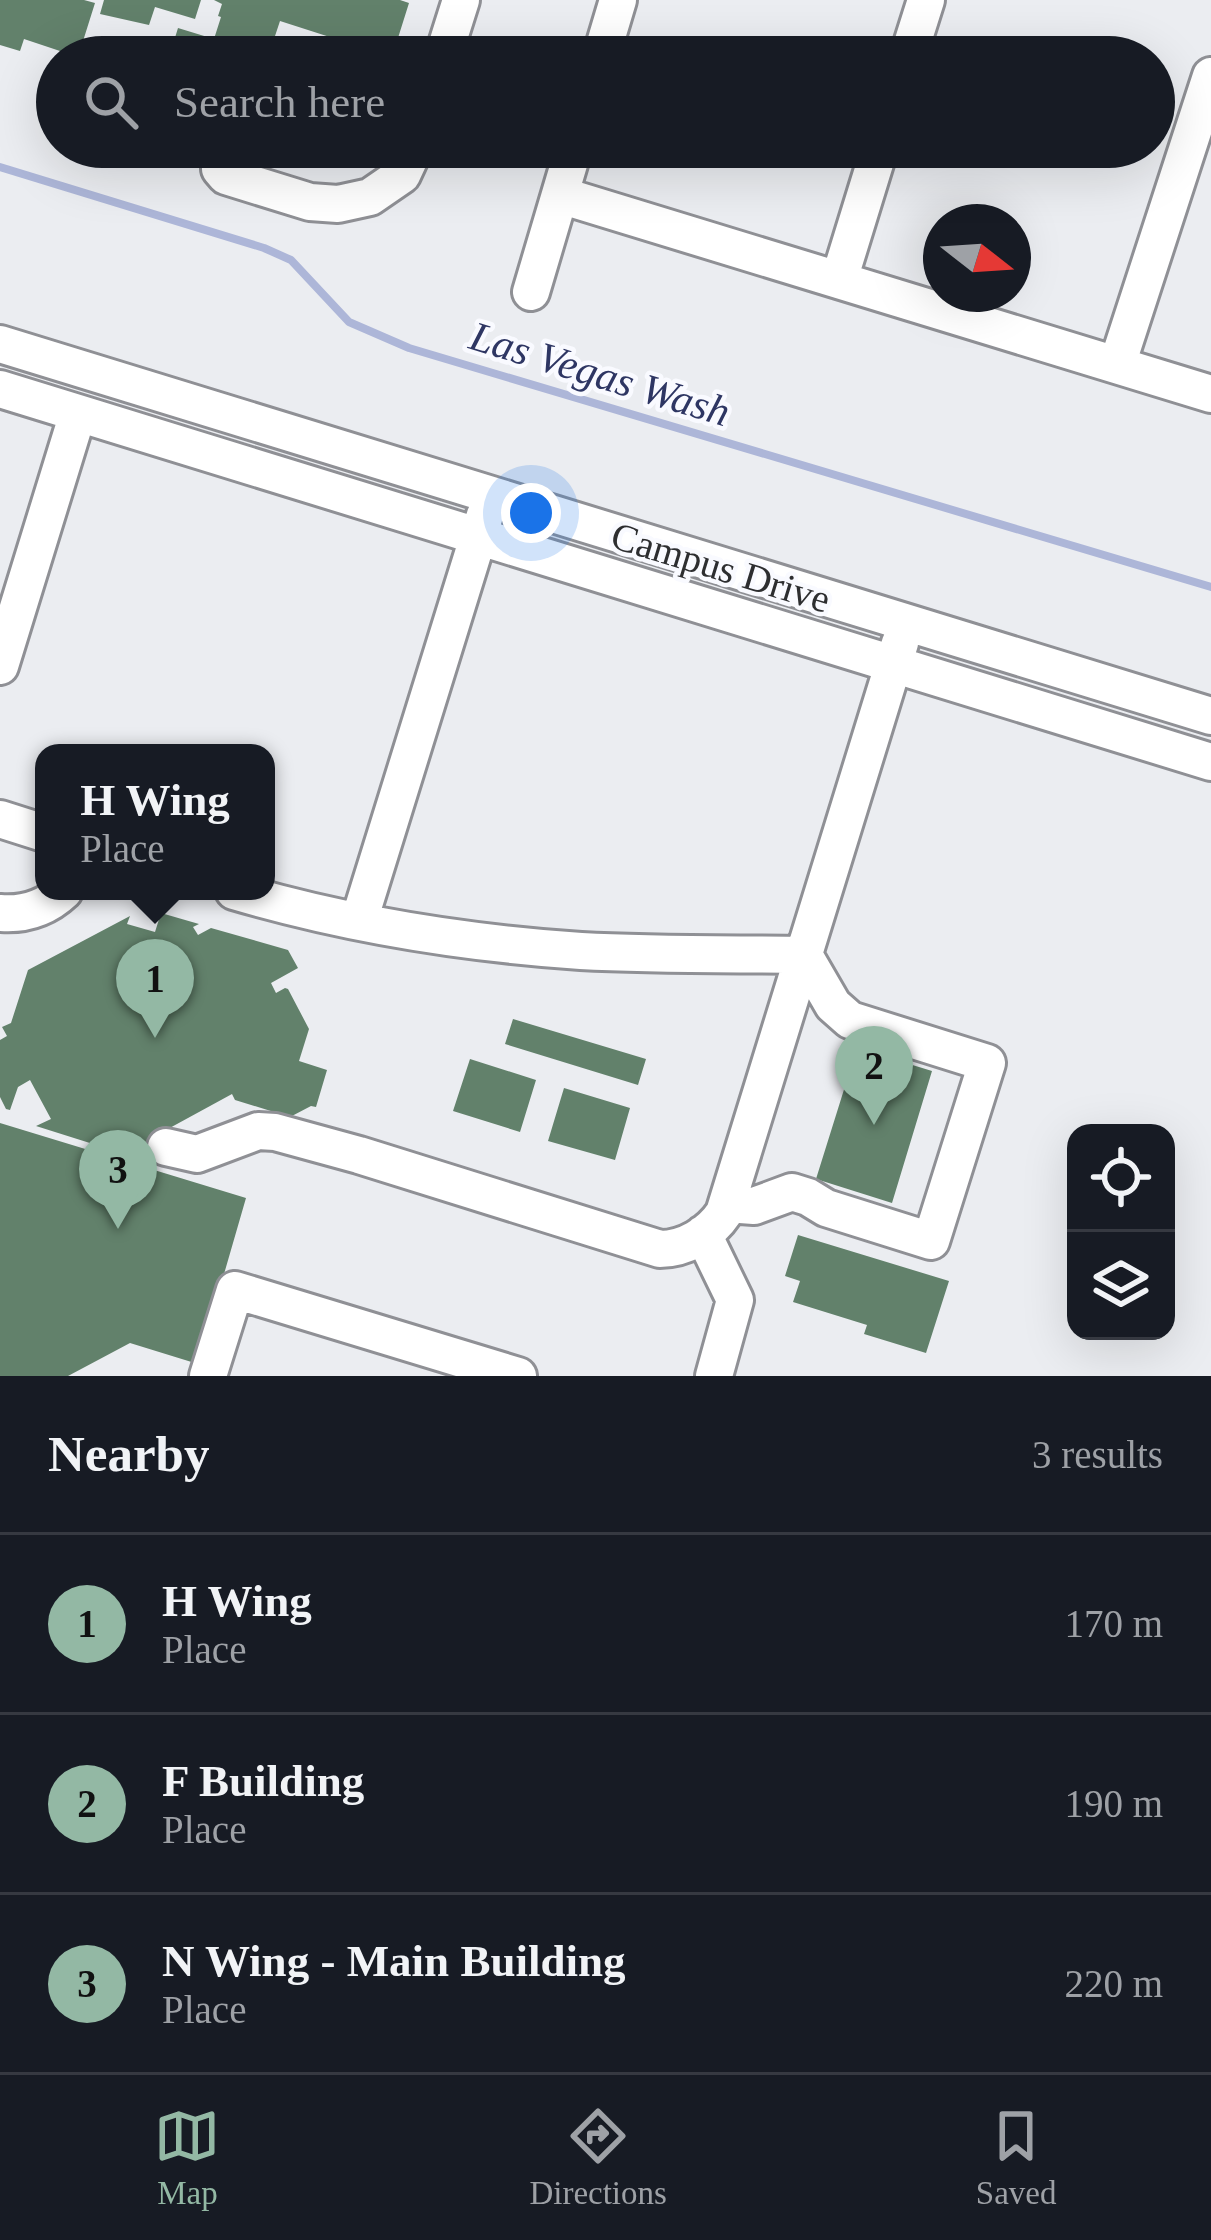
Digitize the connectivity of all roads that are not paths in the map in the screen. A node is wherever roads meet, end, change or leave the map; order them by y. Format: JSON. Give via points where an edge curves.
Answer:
{"nodes":[{"id":1,"x":461,"y":0,"type":"edge"},
{"id":2,"x":618,"y":0,"type":"edge"},
{"id":3,"x":926,"y":0,"type":"edge"},
{"id":4,"x":450,"y":36,"type":"edge"},
{"id":5,"x":607,"y":36,"type":"edge"},
{"id":6,"x":915,"y":36,"type":"edge"},
{"id":7,"x":1211,"y":76,"type":"edge"},
{"id":8,"x":405,"y":168,"type":"edge"},
{"id":9,"x":568,"y":168,"type":"edge"},
{"id":10,"x":873,"y":168,"type":"edge"},
{"id":11,"x":220,"y":169,"type":"dead end"},
{"id":12,"x":560,"y":195,"type":"junction"},
{"id":13,"x":838,"y":280,"type":"junction"},
{"id":14,"x":530,"y":292,"type":"dead end"},
{"id":15,"x":0,"y":344,"type":"edge"},
{"id":16,"x":1117,"y":365,"type":"junction"},
{"id":17,"x":0,"y":389,"type":"edge"},
{"id":18,"x":1211,"y":394,"type":"edge"},
{"id":19,"x":78,"y":413,"type":"junction"},
{"id":20,"x":491,"y":495,"type":"junction"},
{"id":21,"x":478,"y":536,"type":"junction"},
{"id":22,"x":907,"y":622,"type":"junction"},
{"id":23,"x":894,"y":664,"type":"junction"},
{"id":24,"x":0,"y":666,"type":"edge"},
{"id":25,"x":1211,"y":716,"type":"edge"},
{"id":26,"x":1211,"y":762,"type":"edge"},
{"id":27,"x":0,"y":819,"type":"edge"},
{"id":28,"x":35,"y":829,"type":"edge"},
{"id":29,"x":54,"y":900,"type":"edge"},
{"id":30,"x":272,"y":900,"type":"edge"},
{"id":31,"x":0,"y":913,"type":"edge"},
{"id":32,"x":359,"y":921,"type":"junction"},
{"id":33,"x":804,"y":955,"type":"junction"},
{"id":34,"x":166,"y":1147,"type":"dead end"},
{"id":35,"x":727,"y":1204,"type":"junction"},
{"id":36,"x":703,"y":1234,"type":"junction"},
{"id":37,"x":208,"y":1376,"type":"edge"},
{"id":38,"x":518,"y":1376,"type":"edge"},
{"id":39,"x":714,"y":1376,"type":"edge"}],
"edges":[{"from":1,"to":4,"type":"street"},
{"from":2,"to":5,"type":"street"},
{"from":3,"to":6,"type":"street"},
{"from":7,"to":16,"type":"street"},
{"from":8,"to":11,"type":"street","via":[[370,197],[338,204],[310,202]]},
{"from":9,"to":12,"type":"street"},
{"from":10,"to":13,"type":"street"},
{"from":12,"to":13,"type":"street"},
{"from":12,"to":14,"type":"street"},
{"from":13,"to":16,"type":"street"},
{"from":15,"to":20,"type":"street","name":"Campus Drive"},
{"from":16,"to":18,"type":"street"},
{"from":17,"to":19,"type":"street","name":"Campus Drive"},
{"from":19,"to":21,"type":"street","name":"Campus Drive"},
{"from":19,"to":24,"type":"street"},
{"from":20,"to":21,"type":"street"},
{"from":20,"to":22,"type":"street","name":"Campus Drive"},
{"from":21,"to":23,"type":"street","name":"Campus Drive"},
{"from":21,"to":32,"type":"street"},
{"from":22,"to":23,"type":"street"},
{"from":22,"to":25,"type":"street","name":"Campus Drive"},
{"from":23,"to":26,"type":"street","name":"Campus Drive"},
{"from":23,"to":33,"type":"street"},
{"from":27,"to":28,"type":"street"},
{"from":29,"to":31,"type":"street"},
{"from":30,"to":32,"type":"street"},
{"from":32,"to":33,"type":"street","via":[[557,949]]},
{"from":33,"to":35,"type":"street"},
{"from":33,"to":35,"type":"street","via":[[839,1012],[987,1063],[932,1241],[801,1193]]},
{"from":34,"to":36,"type":"street","via":[[197,1154],[274,1132],[659,1249]]},
{"from":35,"to":36,"type":"street"},
{"from":36,"to":39,"type":"street","via":[[735,1300]]},
{"from":37,"to":38,"type":"street","via":[[235,1290]]}]}
